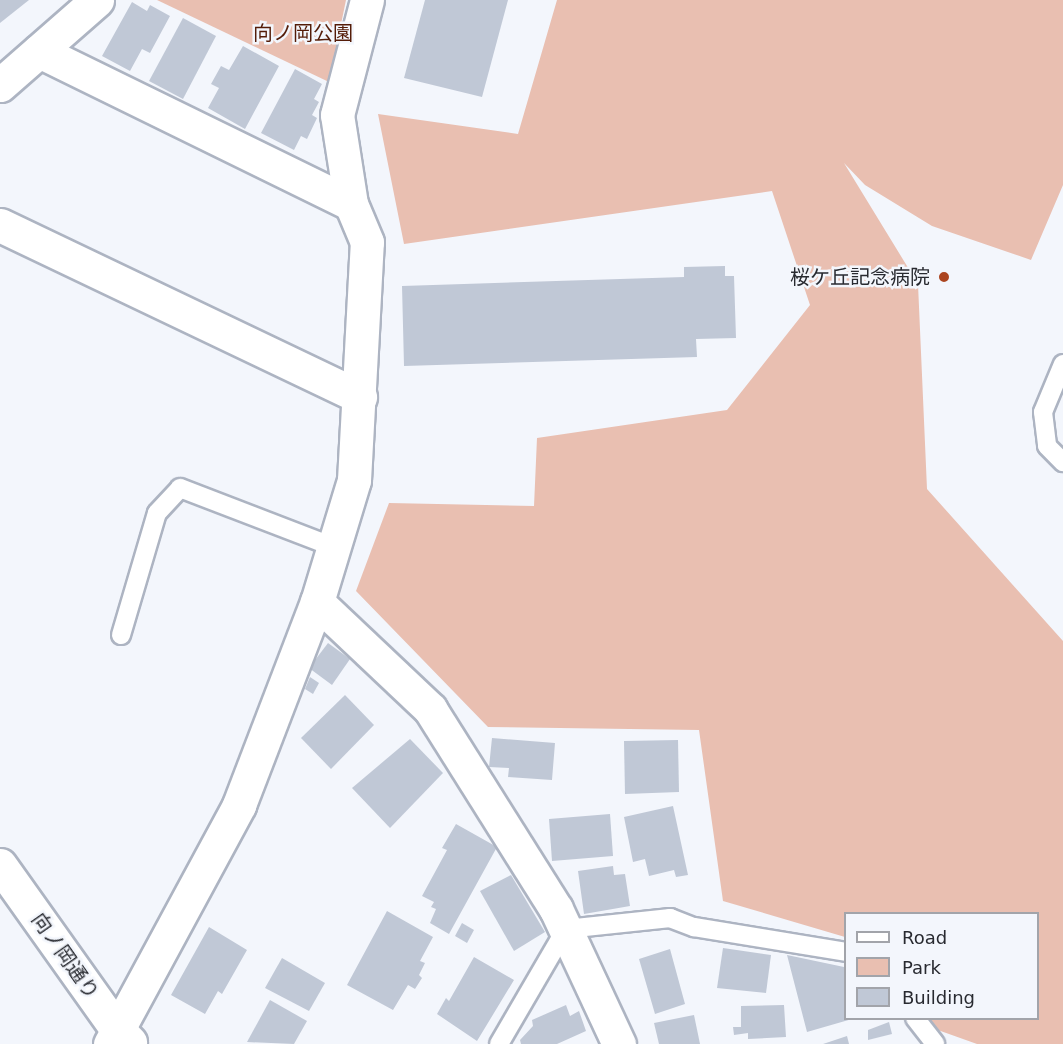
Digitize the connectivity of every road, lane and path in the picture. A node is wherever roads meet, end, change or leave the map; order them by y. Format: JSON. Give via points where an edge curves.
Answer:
{"nodes":[{"id":1,"x":97,"y":0,"type":"edge"},
{"id":2,"x":367,"y":0,"type":"edge"},
{"id":3,"x":39,"y":51,"type":"junction"},
{"id":4,"x":0,"y":85,"type":"edge"},
{"id":5,"x":351,"y":204,"type":"junction"},
{"id":6,"x":0,"y":225,"type":"edge"},
{"id":7,"x":1063,"y":364,"type":"edge"},
{"id":8,"x":360,"y":397,"type":"junction"},
{"id":9,"x":1063,"y":462,"type":"edge"},
{"id":10,"x":334,"y":547,"type":"junction"},
{"id":11,"x":316,"y":602,"type":"junction"},
{"id":12,"x":121,"y":634,"type":"dead end"},
{"id":13,"x":0,"y":865,"type":"edge"},
{"id":14,"x":566,"y":929,"type":"junction"},
{"id":15,"x":844,"y":952,"type":"edge"},
{"id":16,"x":917,"y":1020,"type":"edge"},
{"id":17,"x":120,"y":1039,"type":"edge"},
{"id":18,"x":499,"y":1044,"type":"edge"},
{"id":19,"x":619,"y":1044,"type":"edge"},
{"id":20,"x":936,"y":1044,"type":"edge"}],
"edges":[{"from":1,"to":3,"type":"street"},
{"from":2,"to":5,"type":"street","via":[[337,115]]},
{"from":3,"to":4,"type":"street"},
{"from":3,"to":5,"type":"street"},
{"from":5,"to":8,"type":"street","via":[[367,242]]},
{"from":6,"to":8,"type":"street"},
{"from":7,"to":9,"type":"lane","via":[[1044,412],[1047,446]]},
{"from":8,"to":10,"type":"street","via":[[354,480]]},
{"from":10,"to":11,"type":"street"},
{"from":10,"to":12,"type":"lane","via":[[180,488],[156,513]]},
{"from":11,"to":14,"type":"street","via":[[430,709]]},
{"from":11,"to":17,"type":"street","via":[[239,805]]},
{"from":13,"to":17,"type":"street","name":"向ノ岡通り"},
{"from":14,"to":15,"type":"lane","via":[[670,918],[694,927]]},
{"from":14,"to":18,"type":"lane"},
{"from":14,"to":19,"type":"street"},
{"from":16,"to":20,"type":"lane"}]}
